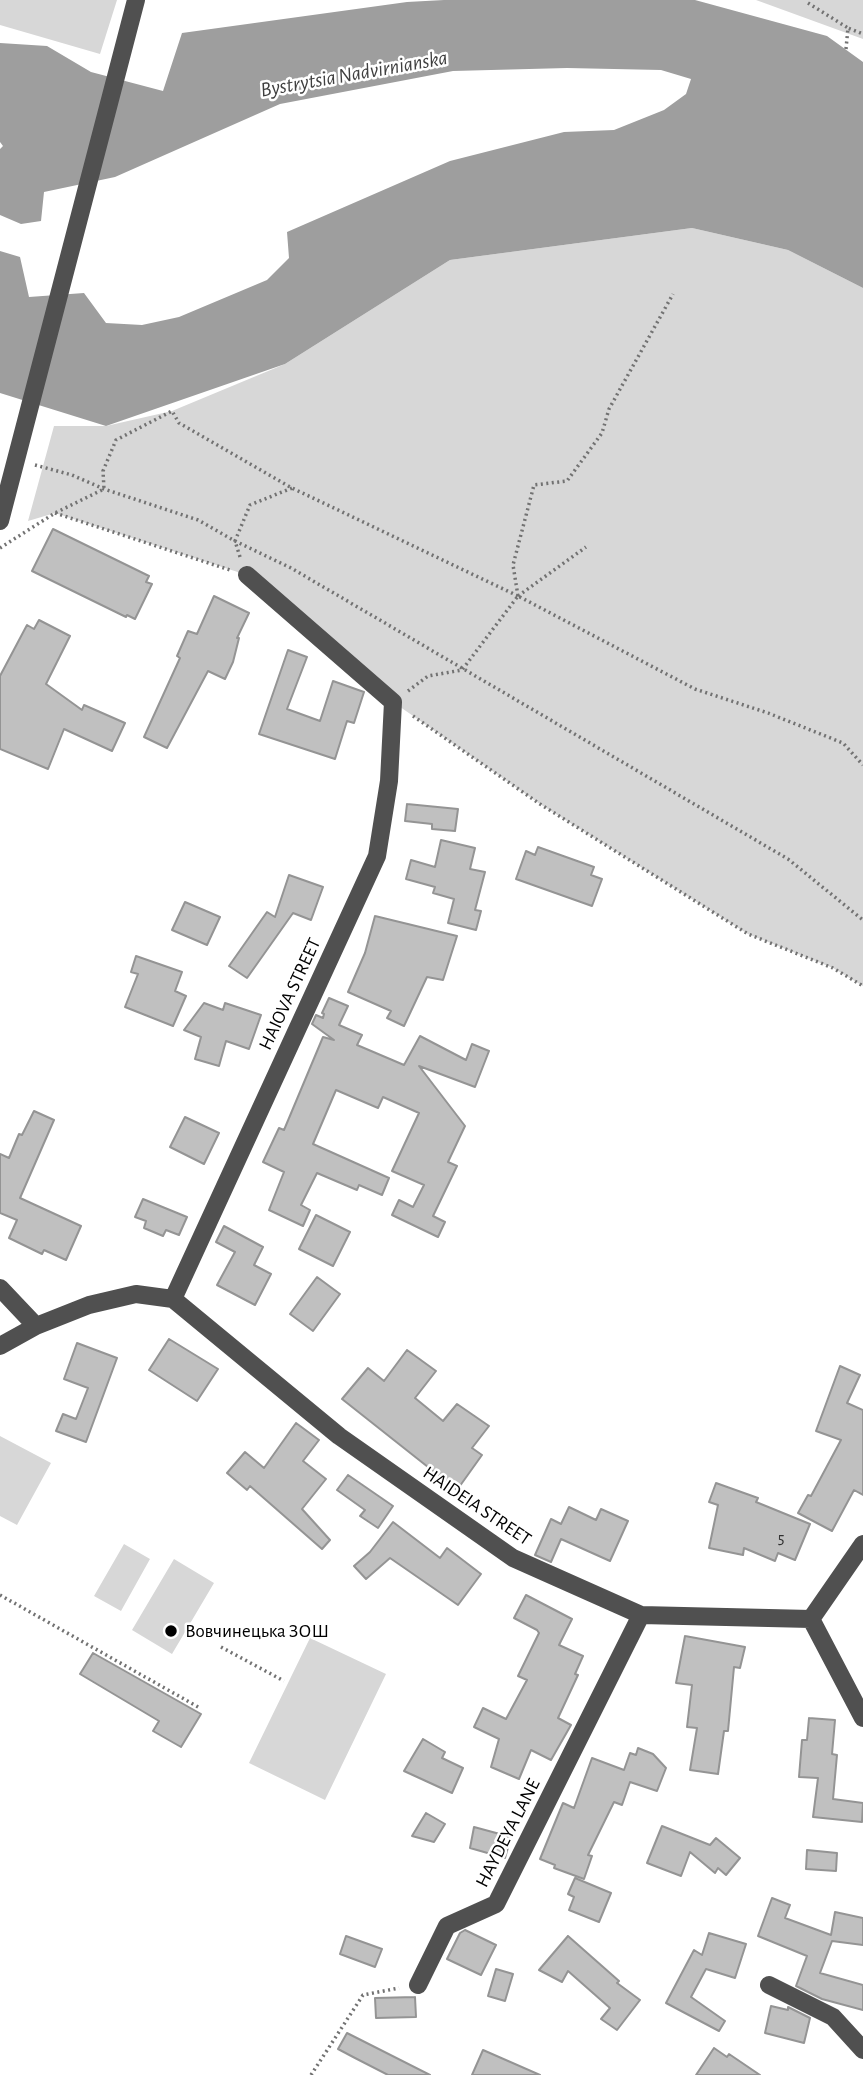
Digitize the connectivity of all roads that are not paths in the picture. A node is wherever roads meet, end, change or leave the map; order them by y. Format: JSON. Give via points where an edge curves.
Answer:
{"nodes":[{"id":1,"x":136,"y":0,"type":"edge"},
{"id":2,"x":0,"y":521,"type":"edge"},
{"id":3,"x":247,"y":575,"type":"road end"},
{"id":4,"x":0,"y":1289,"type":"edge"},
{"id":5,"x":173,"y":1299,"type":"junction"},
{"id":6,"x":36,"y":1326,"type":"junction"},
{"id":7,"x":0,"y":1346,"type":"edge"},
{"id":8,"x":863,"y":1544,"type":"edge"},
{"id":9,"x":641,"y":1615,"type":"junction"},
{"id":10,"x":811,"y":1619,"type":"junction"},
{"id":11,"x":863,"y":1718,"type":"edge"},
{"id":12,"x":418,"y":1984,"type":"road end"},
{"id":13,"x":769,"y":1985,"type":"dead end"},
{"id":14,"x":863,"y":2050,"type":"edge"}],
"edges":[{"from":1,"to":2,"type":"street"},
{"from":3,"to":5,"type":"street","name":"HAIOVA STREET","via":[[393,702],[389,781],[377,856]]},
{"from":4,"to":6,"type":"street"},
{"from":5,"to":6,"type":"street","via":[[136,1294],[89,1305]]},
{"from":5,"to":9,"type":"street","name":"HAIDEIA STREET","via":[[340,1436],[513,1558]]},
{"from":6,"to":7,"type":"street"},
{"from":8,"to":10,"type":"street"},
{"from":9,"to":10,"type":"street","name":"HAIDEIA STREET"},
{"from":9,"to":12,"type":"street","name":"HAYDEYA LANE","via":[[496,1904],[447,1926]]},
{"from":10,"to":11,"type":"street"},
{"from":13,"to":14,"type":"street","via":[[833,2017]]}]}
